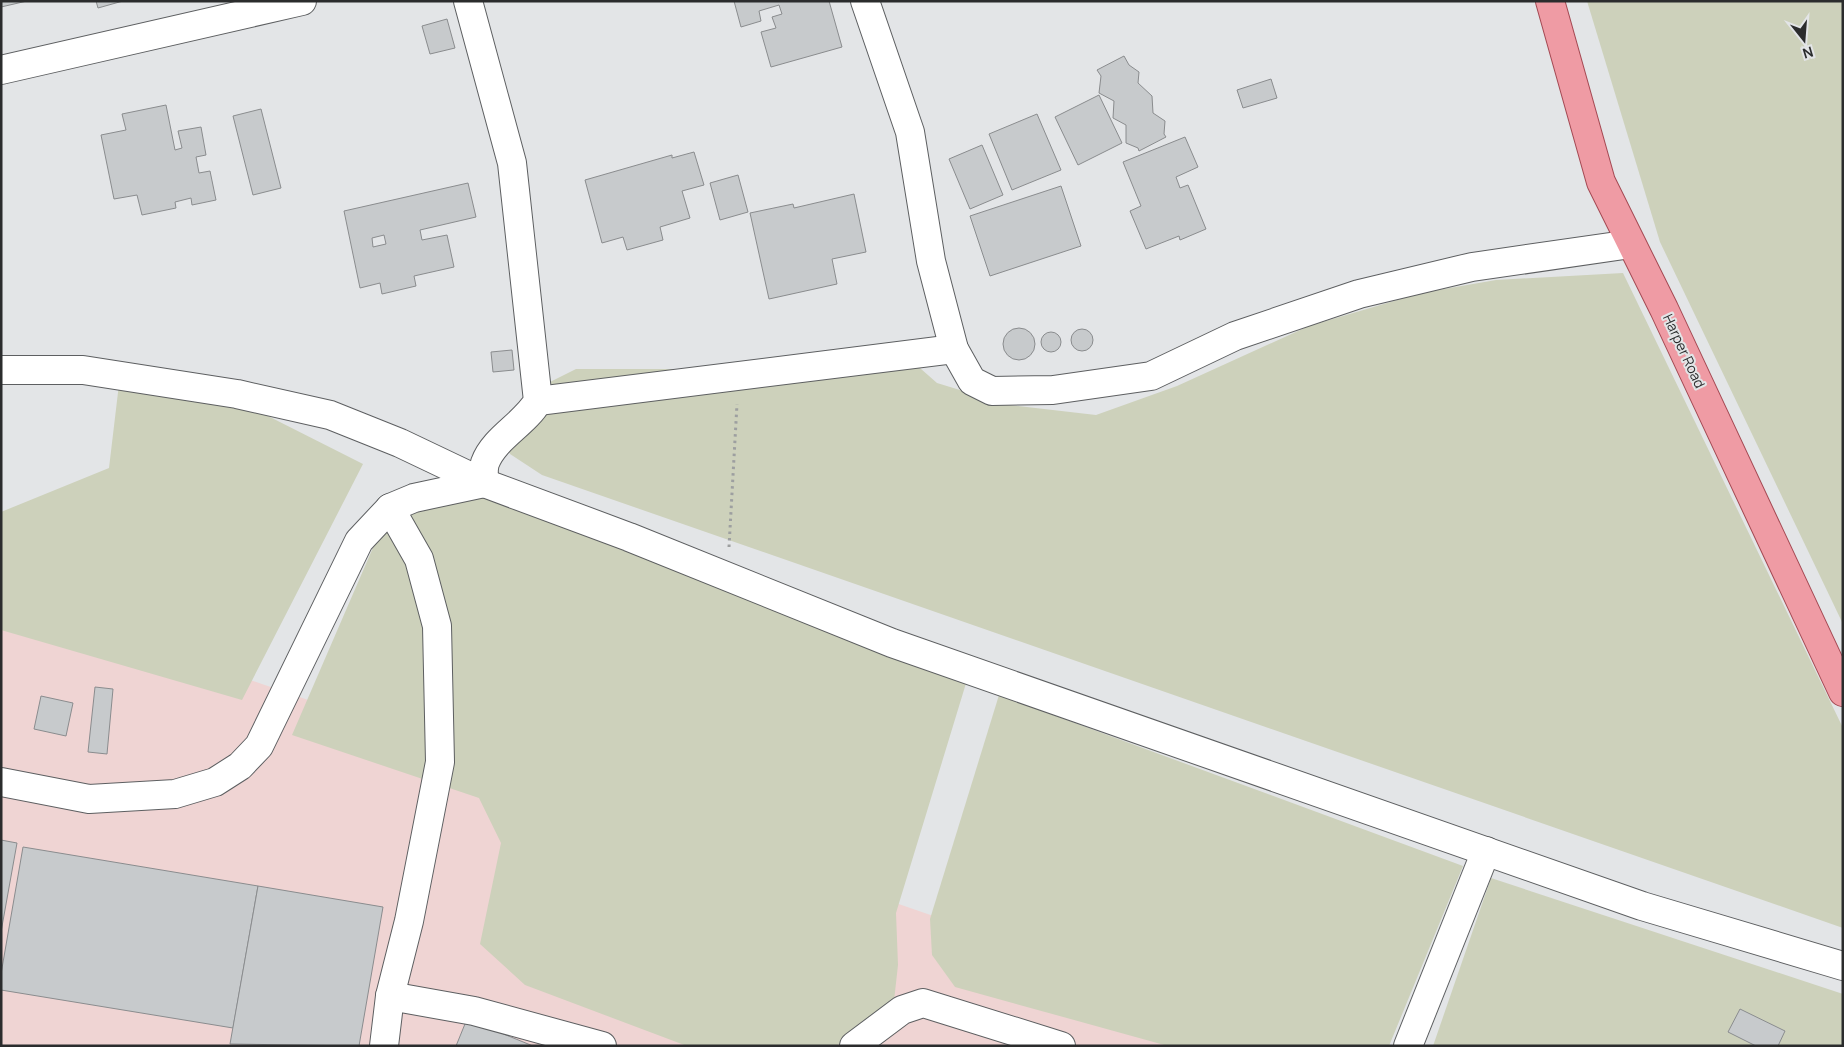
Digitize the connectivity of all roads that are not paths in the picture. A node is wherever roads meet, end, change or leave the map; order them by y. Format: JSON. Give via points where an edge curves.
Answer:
{"nodes":[{"id":1,"x":302,"y":1,"type":"edge"},
{"id":2,"x":468,"y":1,"type":"edge"},
{"id":3,"x":865,"y":1,"type":"edge"},
{"id":4,"x":1550,"y":1,"type":"edge"},
{"id":5,"x":1,"y":70,"type":"edge"},
{"id":6,"x":1631,"y":244,"type":"junction"},
{"id":7,"x":954,"y":349,"type":"junction"},
{"id":8,"x":1,"y":370,"type":"edge"},
{"id":9,"x":538,"y":401,"type":"junction"},
{"id":10,"x":484,"y":483,"type":"junction"},
{"id":11,"x":390,"y":508,"type":"junction"},
{"id":12,"x":1843,"y":692,"type":"edge"},
{"id":13,"x":1,"y":782,"type":"edge"},
{"id":14,"x":1486,"y":851,"type":"junction"},
{"id":15,"x":1843,"y":966,"type":"edge"},
{"id":16,"x":390,"y":996,"type":"junction"},
{"id":17,"x":384,"y":1046,"type":"edge"},
{"id":18,"x":602,"y":1046,"type":"edge"},
{"id":19,"x":854,"y":1046,"type":"edge"},
{"id":20,"x":1061,"y":1046,"type":"edge"},
{"id":21,"x":1408,"y":1046,"type":"edge"}],
"edges":[{"from":1,"to":5,"type":"street"},
{"from":2,"to":9,"type":"street","via":[[512,163]]},
{"from":3,"to":7,"type":"street","via":[[910,132],[931,261]]},
{"from":4,"to":6,"type":"main road","name":"Harper Road","via":[[1600,182]]},
{"from":6,"to":7,"type":"street","via":[[1472,267],[1359,294],[1235,336],[1151,376],[1053,390],[992,392],[972,381]]},
{"from":6,"to":12,"type":"main road","name":"Harper Road"},
{"from":7,"to":9,"type":"street"},
{"from":8,"to":10,"type":"street","via":[[83,370],[237,394],[330,414]]},
{"from":9,"to":10,"type":"street","via":[[490,453],[485,464]]},
{"from":10,"to":11,"type":"street","via":[[414,498]]},
{"from":10,"to":14,"type":"street","via":[[892,643]]},
{"from":11,"to":13,"type":"street","via":[[359,541],[259,746],[240,766],[215,782],[174,794],[147,796],[89,799]]},
{"from":11,"to":16,"type":"street","via":[[419,559],[437,626],[440,762],[409,921]]},
{"from":14,"to":15,"type":"street","via":[[1642,906]]},
{"from":14,"to":21,"type":"street"},
{"from":16,"to":17,"type":"street"},
{"from":16,"to":18,"type":"street","via":[[474,1011]]},
{"from":19,"to":20,"type":"street","via":[[902,1010],[923,1004]]}]}
